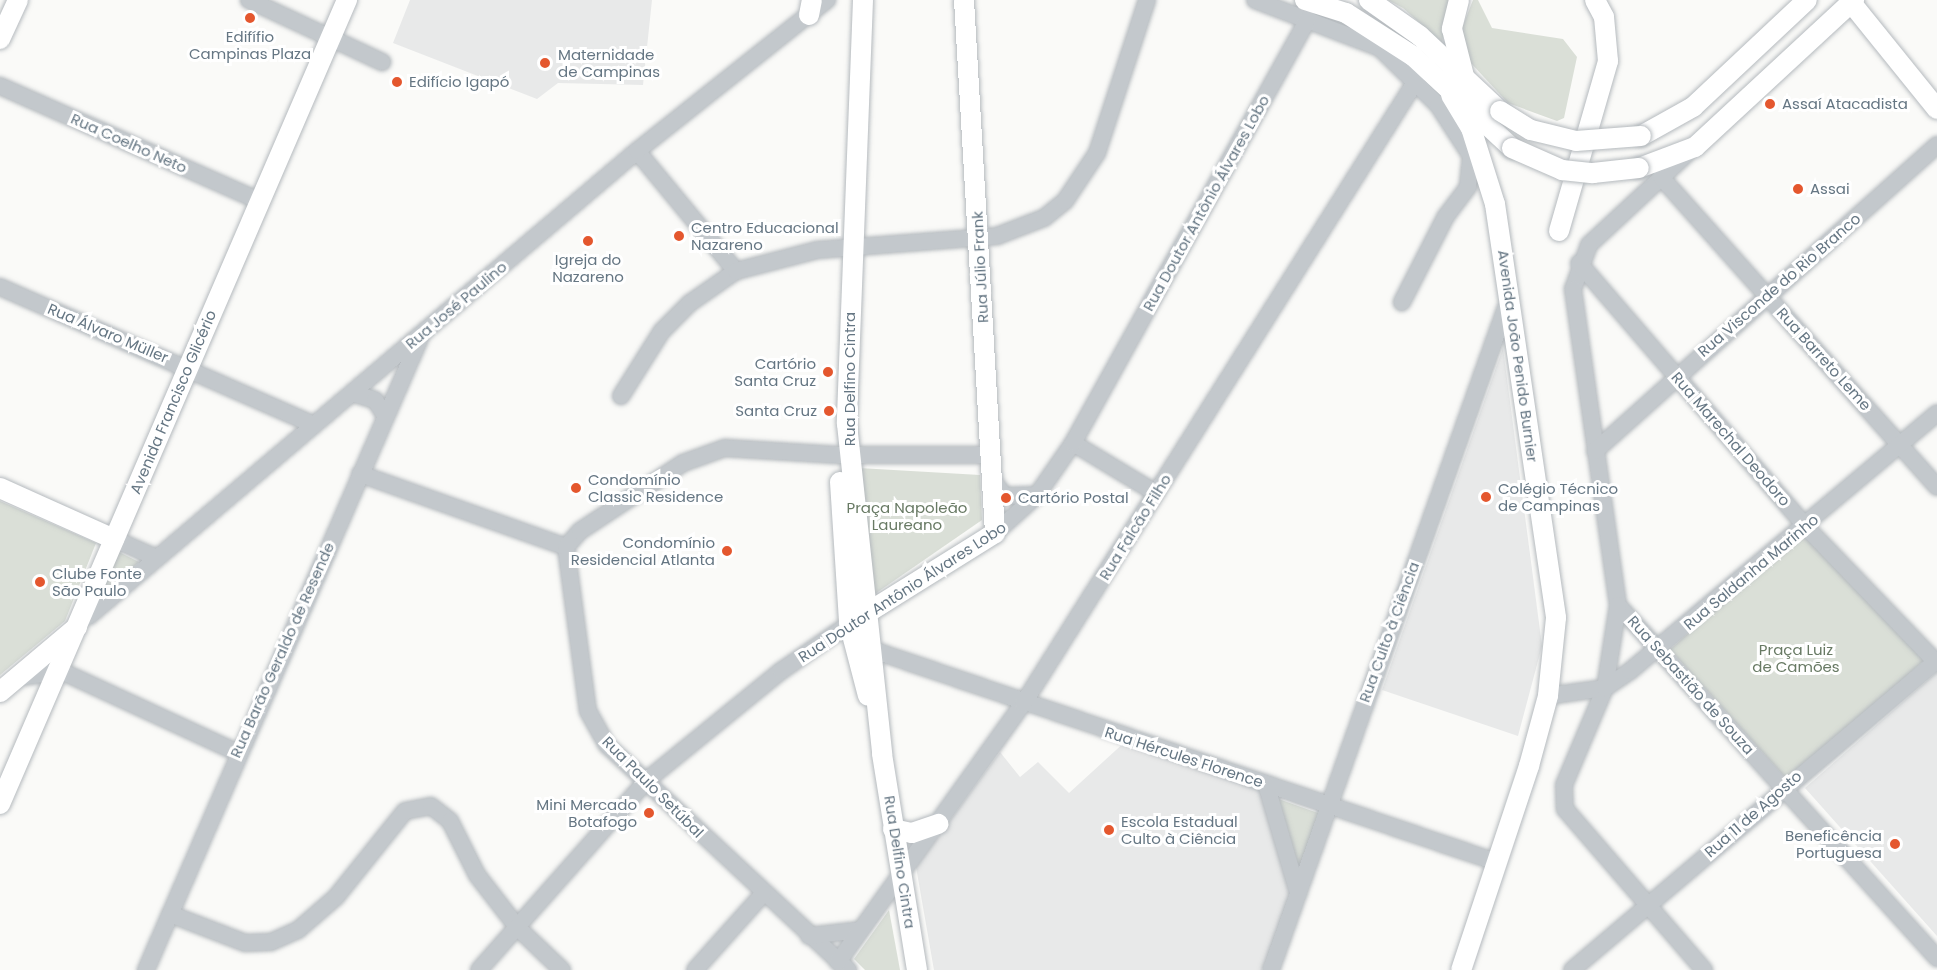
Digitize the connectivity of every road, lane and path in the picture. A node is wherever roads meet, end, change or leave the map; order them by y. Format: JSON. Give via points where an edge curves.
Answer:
{"nodes":[{"id":1,"x":18,"y":0,"type":"edge"},
{"id":2,"x":249,"y":0,"type":"edge"},
{"id":3,"x":347,"y":0,"type":"edge"},
{"id":4,"x":828,"y":0,"type":"edge"},
{"id":5,"x":863,"y":0,"type":"edge"},
{"id":6,"x":964,"y":0,"type":"edge"},
{"id":7,"x":1147,"y":0,"type":"edge"},
{"id":8,"x":1255,"y":0,"type":"edge"},
{"id":9,"x":1369,"y":0,"type":"edge"},
{"id":10,"x":1459,"y":0,"type":"edge"},
{"id":11,"x":1595,"y":0,"type":"edge"},
{"id":12,"x":1807,"y":0,"type":"edge"},
{"id":13,"x":1851,"y":1,"type":"edge"},
{"id":14,"x":1342,"y":7,"type":"edge"},
{"id":15,"x":810,"y":8,"type":"edge"},
{"id":16,"x":1306,"y":9,"type":"edge"},
{"id":17,"x":329,"y":37,"type":"junction"},
{"id":18,"x":0,"y":39,"type":"edge"},
{"id":19,"x":382,"y":62,"type":"dead end"},
{"id":20,"x":1464,"y":77,"type":"junction"},
{"id":21,"x":1416,"y":81,"type":"junction"},
{"id":22,"x":0,"y":86,"type":"edge"},
{"id":23,"x":1451,"y":95,"type":"junction"},
{"id":24,"x":1937,"y":109,"type":"edge"},
{"id":25,"x":1937,"y":145,"type":"edge"},
{"id":26,"x":1695,"y":147,"type":"junction"},
{"id":27,"x":637,"y":151,"type":"junction"},
{"id":28,"x":1661,"y":177,"type":"junction"},
{"id":29,"x":259,"y":201,"type":"junction"},
{"id":30,"x":1559,"y":231,"type":"dead end"},
{"id":31,"x":978,"y":237,"type":"junction"},
{"id":32,"x":852,"y":248,"type":"junction"},
{"id":33,"x":1579,"y":263,"type":"junction"},
{"id":34,"x":736,"y":271,"type":"junction"},
{"id":35,"x":0,"y":287,"type":"edge"},
{"id":36,"x":1768,"y":295,"type":"junction"},
{"id":37,"x":1510,"y":296,"type":"junction"},
{"id":38,"x":1402,"y":302,"type":"dead end"},
{"id":39,"x":423,"y":333,"type":"junction"},
{"id":40,"x":188,"y":368,"type":"junction"},
{"id":41,"x":1676,"y":376,"type":"junction"},
{"id":42,"x":352,"y":393,"type":"junction"},
{"id":43,"x":621,"y":396,"type":"dead end"},
{"id":44,"x":1937,"y":413,"type":"edge"},
{"id":45,"x":386,"y":417,"type":"junction"},
{"id":46,"x":314,"y":425,"type":"junction"},
{"id":47,"x":1073,"y":443,"type":"junction"},
{"id":48,"x":1901,"y":446,"type":"junction"},
{"id":49,"x":1595,"y":451,"type":"junction"},
{"id":50,"x":844,"y":455,"type":"junction"},
{"id":51,"x":990,"y":455,"type":"junction"},
{"id":52,"x":360,"y":474,"type":"junction"},
{"id":53,"x":992,"y":479,"type":"junction"},
{"id":54,"x":1937,"y":487,"type":"edge"},
{"id":55,"x":0,"y":488,"type":"edge"},
{"id":56,"x":1156,"y":494,"type":"junction"},
{"id":57,"x":1037,"y":495,"type":"junction"},
{"id":58,"x":1806,"y":527,"type":"junction"},
{"id":59,"x":995,"y":533,"type":"junction"},
{"id":60,"x":114,"y":539,"type":"junction"},
{"id":61,"x":566,"y":547,"type":"junction"},
{"id":62,"x":157,"y":558,"type":"junction"},
{"id":63,"x":1618,"y":605,"type":"junction"},
{"id":64,"x":867,"y":613,"type":"junction"},
{"id":65,"x":84,"y":621,"type":"junction"},
{"id":66,"x":849,"y":623,"type":"junction"},
{"id":67,"x":1659,"y":648,"type":"junction"},
{"id":68,"x":873,"y":650,"type":"junction"},
{"id":69,"x":1937,"y":662,"type":"edge"},
{"id":70,"x":61,"y":671,"type":"junction"},
{"id":71,"x":16,"y":678,"type":"junction"},
{"id":72,"x":1605,"y":688,"type":"junction"},
{"id":73,"x":0,"y":692,"type":"edge"},
{"id":74,"x":1548,"y":696,"type":"junction"},
{"id":75,"x":1023,"y":704,"type":"junction"},
{"id":76,"x":236,"y":752,"type":"junction"},
{"id":77,"x":882,"y":754,"type":"junction"},
{"id":78,"x":645,"y":781,"type":"junction"},
{"id":79,"x":1266,"y":784,"type":"junction"},
{"id":80,"x":1784,"y":788,"type":"junction"},
{"id":81,"x":0,"y":804,"type":"edge"},
{"id":82,"x":1327,"y":805,"type":"junction"},
{"id":83,"x":938,"y":824,"type":"junction"},
{"id":84,"x":893,"y":829,"type":"junction"},
{"id":85,"x":1496,"y":862,"type":"junction"},
{"id":86,"x":903,"y":877,"type":"junction"},
{"id":87,"x":1298,"y":893,"type":"junction"},
{"id":88,"x":763,"y":894,"type":"junction"},
{"id":89,"x":1647,"y":905,"type":"junction"},
{"id":90,"x":170,"y":914,"type":"junction"},
{"id":91,"x":519,"y":928,"type":"junction"},
{"id":92,"x":859,"y":930,"type":"junction"},
{"id":93,"x":809,"y":936,"type":"junction"},
{"id":94,"x":1937,"y":958,"type":"edge"},
{"id":95,"x":843,"y":966,"type":"edge"},
{"id":96,"x":146,"y":970,"type":"edge"},
{"id":97,"x":479,"y":970,"type":"edge"},
{"id":98,"x":562,"y":970,"type":"edge"},
{"id":99,"x":695,"y":970,"type":"edge"},
{"id":100,"x":917,"y":970,"type":"edge"},
{"id":101,"x":1272,"y":970,"type":"edge"},
{"id":102,"x":1461,"y":970,"type":"edge"},
{"id":103,"x":1572,"y":970,"type":"edge"},
{"id":104,"x":1704,"y":970,"type":"edge"}],
"edges":[{"from":1,"to":18,"type":"main road"},
{"from":2,"to":17,"type":"street"},
{"from":3,"to":17,"type":"main road","name":"Avenida Francisco Glicério"},
{"from":4,"to":15,"type":"street","name":"Rua José Paulino"},
{"from":5,"to":32,"type":"main road","name":"Rua Delfino Cintra"},
{"from":6,"to":31,"type":"main road","name":"Rua Júlio Frank"},
{"from":7,"to":31,"type":"street","via":[[1096,153],[1082,180],[1044,218],[1017,232]]},
{"from":8,"to":16,"type":"street"},
{"from":9,"to":20,"type":"main road"},
{"from":10,"to":20,"type":"main road","via":[[1452,29]]},
{"from":11,"to":30,"type":"main road","via":[[1604,17],[1608,61]]},
{"from":12,"to":20,"type":"main road","bridge":true,"via":[[1693,107],[1641,136],[1576,141],[1531,130],[1500,111]]},
{"from":13,"to":24,"type":"main road"},
{"from":13,"to":26,"type":"main road"},
{"from":14,"to":16,"type":"main road"},
{"from":14,"to":23,"type":"main road","via":[[1413,56]]},
{"from":15,"to":27,"type":"street","name":"Rua José Paulino"},
{"from":16,"to":21,"type":"street","via":[[1380,48]]},
{"from":16,"to":47,"type":"street","name":"Rua Doutor Antônio Álvares Lobo"},
{"from":17,"to":19,"type":"street"},
{"from":17,"to":29,"type":"main road","name":"Avenida Francisco Glicério"},
{"from":21,"to":38,"type":"street","via":[[1461,137],[1472,156],[1473,177]]},
{"from":21,"to":56,"type":"street","name":"Rua Falcão Filho"},
{"from":22,"to":29,"type":"street","name":"Rua Coelho Neto"},
{"from":23,"to":26,"type":"main road","bridge":true,"via":[[1512,148],[1562,170],[1593,173],[1639,168]]},
{"from":23,"to":37,"type":"main road","name":"Avenida João Penido Burnier","via":[[1485,163]]},
{"from":25,"to":36,"type":"street","name":"Rua Visconde do Rio Branco"},
{"from":26,"to":28,"type":"street","name":"Rua Sebastião de Souza"},
{"from":27,"to":34,"type":"street"},
{"from":27,"to":39,"type":"street","name":"Rua José Paulino"},
{"from":28,"to":33,"type":"street","name":"Rua Sebastião de Souza","via":[[1589,245]]},
{"from":28,"to":36,"type":"street","name":"Rua Barreto Leme"},
{"from":29,"to":40,"type":"main road","name":"Avenida Francisco Glicério"},
{"from":31,"to":32,"type":"street"},
{"from":31,"to":51,"type":"main road","name":"Rua Júlio Frank"},
{"from":32,"to":34,"type":"street","via":[[789,255]]},
{"from":32,"to":50,"type":"main road","name":"Rua Delfino Cintra"},
{"from":33,"to":41,"type":"street","name":"Rua Marechal Deodoro"},
{"from":33,"to":49,"type":"street","name":"Rua Sebastião de Souza","via":[[1572,308]]},
{"from":34,"to":43,"type":"street","via":[[690,303],[662,331]]},
{"from":35,"to":40,"type":"street","name":"Rua Álvaro Müller"},
{"from":36,"to":41,"type":"street","name":"Rua Visconde do Rio Branco"},
{"from":36,"to":48,"type":"street","name":"Rua Barreto Leme"},
{"from":37,"to":74,"type":"main road","name":"Avenida João Penido Burnier","via":[[1556,618]]},
{"from":37,"to":82,"type":"street","name":"Rua Culto à Ciência"},
{"from":39,"to":42,"type":"street","name":"Rua José Paulino"},
{"from":39,"to":45,"type":"street","name":"Rua Barão Geraldo de Resende"},
{"from":40,"to":46,"type":"street","name":"Rua Álvaro Müller"},
{"from":40,"to":60,"type":"main road","name":"Avenida Francisco Glicério"},
{"from":41,"to":49,"type":"street","name":"Rua Visconde do Rio Branco"},
{"from":41,"to":58,"type":"street","name":"Rua Marechal Deodoro"},
{"from":42,"to":45,"type":"street","via":[[375,400]]},
{"from":42,"to":46,"type":"street","name":"Rua José Paulino"},
{"from":44,"to":48,"type":"street","name":"Rua Saldanha Marinho"},
{"from":45,"to":52,"type":"street","name":"Rua Barão Geraldo de Resende"},
{"from":46,"to":62,"type":"street","name":"Rua José Paulino"},
{"from":47,"to":56,"type":"street"},
{"from":47,"to":57,"type":"street","name":"Rua Doutor Antônio Álvares Lobo"},
{"from":48,"to":54,"type":"street","name":"Rua Barreto Leme"},
{"from":48,"to":58,"type":"street","name":"Rua Saldanha Marinho"},
{"from":49,"to":63,"type":"street","name":"Rua Sebastião de Souza"},
{"from":50,"to":51,"type":"street"},
{"from":50,"to":61,"type":"street","via":[[732,448],[705,453],[580,531]]},
{"from":50,"to":64,"type":"main road","name":"Rua Delfino Cintra"},
{"from":50,"to":66,"type":"main road"},
{"from":51,"to":53,"type":"main road","name":"Rua Júlio Frank"},
{"from":52,"to":61,"type":"street"},
{"from":52,"to":76,"type":"street","name":"Rua Barão Geraldo de Resende"},
{"from":53,"to":57,"type":"street","via":[[1005,496]]},
{"from":53,"to":59,"type":"main road","name":"Rua Júlio Frank"},
{"from":55,"to":60,"type":"main road"},
{"from":56,"to":75,"type":"street","name":"Rua Falcão Filho"},
{"from":57,"to":59,"type":"street","name":"Rua Doutor Antônio Álvares Lobo"},
{"from":58,"to":67,"type":"street","name":"Rua Saldanha Marinho"},
{"from":58,"to":69,"type":"street","name":"Rua Marechal Deodoro"},
{"from":59,"to":64,"type":"main road","name":"Rua Doutor Antônio Álvares Lobo"},
{"from":60,"to":62,"type":"street"},
{"from":60,"to":65,"type":"main road","name":"Avenida Francisco Glicério"},
{"from":61,"to":78,"type":"street","name":"Rua Paulo Setúbal","via":[[588,711],[607,746]]},
{"from":62,"to":65,"type":"street","name":"Rua José Paulino"},
{"from":63,"to":67,"type":"street","name":"Rua Sebastião de Souza"},
{"from":63,"to":72,"type":"street"},
{"from":64,"to":66,"type":"street","name":"Rua Doutor Antônio Álvares Lobo"},
{"from":64,"to":68,"type":"main road","name":"Rua Delfino Cintra"},
{"from":65,"to":70,"type":"main road","name":"Avenida Francisco Glicério"},
{"from":65,"to":71,"type":"main road","name":"Rua José Paulino"},
{"from":66,"to":77,"type":"main road"},
{"from":66,"to":78,"type":"street","name":"Rua Doutor Antônio Álvares Lobo"},
{"from":67,"to":72,"type":"street","name":"Rua Saldanha Marinho"},
{"from":67,"to":80,"type":"street","name":"Rua Sebastião de Souza"},
{"from":68,"to":75,"type":"street","name":"Rua Hércules Florence"},
{"from":68,"to":77,"type":"main road","name":"Rua Delfino Cintra"},
{"from":69,"to":80,"type":"street","name":"Rua 11 de Agosto"},
{"from":70,"to":71,"type":"street"},
{"from":70,"to":76,"type":"street"},
{"from":70,"to":81,"type":"main road","name":"Avenida Francisco Glicério"},
{"from":71,"to":73,"type":"main road","name":"Rua José Paulino"},
{"from":72,"to":74,"type":"street","name":"Rua Saldanha Marinho"},
{"from":72,"to":89,"type":"street","via":[[1564,785],[1565,809]]},
{"from":74,"to":85,"type":"main road","name":"Avenida João Penido Burnier"},
{"from":75,"to":79,"type":"street","name":"Rua Hércules Florence"},
{"from":75,"to":83,"type":"street","name":"Rua Falcão Filho"},
{"from":76,"to":90,"type":"street","name":"Rua Barão Geraldo de Resende"},
{"from":77,"to":84,"type":"main road","name":"Rua Delfino Cintra"},
{"from":78,"to":88,"type":"street","name":"Rua Paulo Setúbal"},
{"from":78,"to":91,"type":"street","name":"Rua Doutor Antônio Álvares Lobo"},
{"from":79,"to":82,"type":"street","name":"Rua Hércules Florence"},
{"from":79,"to":87,"type":"street"},
{"from":80,"to":89,"type":"street","name":"Rua 11 de Agosto"},
{"from":80,"to":94,"type":"street","name":"Rua Sebastião de Souza"},
{"from":82,"to":85,"type":"street","name":"Rua Hércules Florence"},
{"from":82,"to":87,"type":"street","name":"Rua Culto à Ciência"},
{"from":83,"to":84,"type":"main road","via":[[912,832]]},
{"from":83,"to":86,"type":"street","name":"Rua Falcão Filho"},
{"from":84,"to":86,"type":"main road","name":"Rua Delfino Cintra"},
{"from":85,"to":102,"type":"main road"},
{"from":86,"to":92,"type":"street","name":"Rua Falcão Filho"},
{"from":86,"to":100,"type":"main road","name":"Rua Delfino Cintra"},
{"from":87,"to":101,"type":"street","name":"Rua Culto à Ciência"},
{"from":88,"to":93,"type":"street","name":"Rua Paulo Setúbal"},
{"from":88,"to":99,"type":"street"},
{"from":89,"to":103,"type":"street","name":"Rua 11 de Agosto"},
{"from":89,"to":104,"type":"street"},
{"from":90,"to":91,"type":"street","via":[[245,943],[271,942],[298,930],[336,897],[405,811],[431,806],[450,821],[477,875]]},
{"from":90,"to":96,"type":"street","name":"Rua Barão Geraldo de Resende"},
{"from":91,"to":97,"type":"street","name":"Rua Doutor Antônio Álvares Lobo"},
{"from":91,"to":98,"type":"street"},
{"from":92,"to":93,"type":"street"},
{"from":92,"to":95,"type":"street","name":"Rua Falcão Filho"},
{"from":93,"to":95,"type":"street","name":"Rua Paulo Setúbal"}]}
